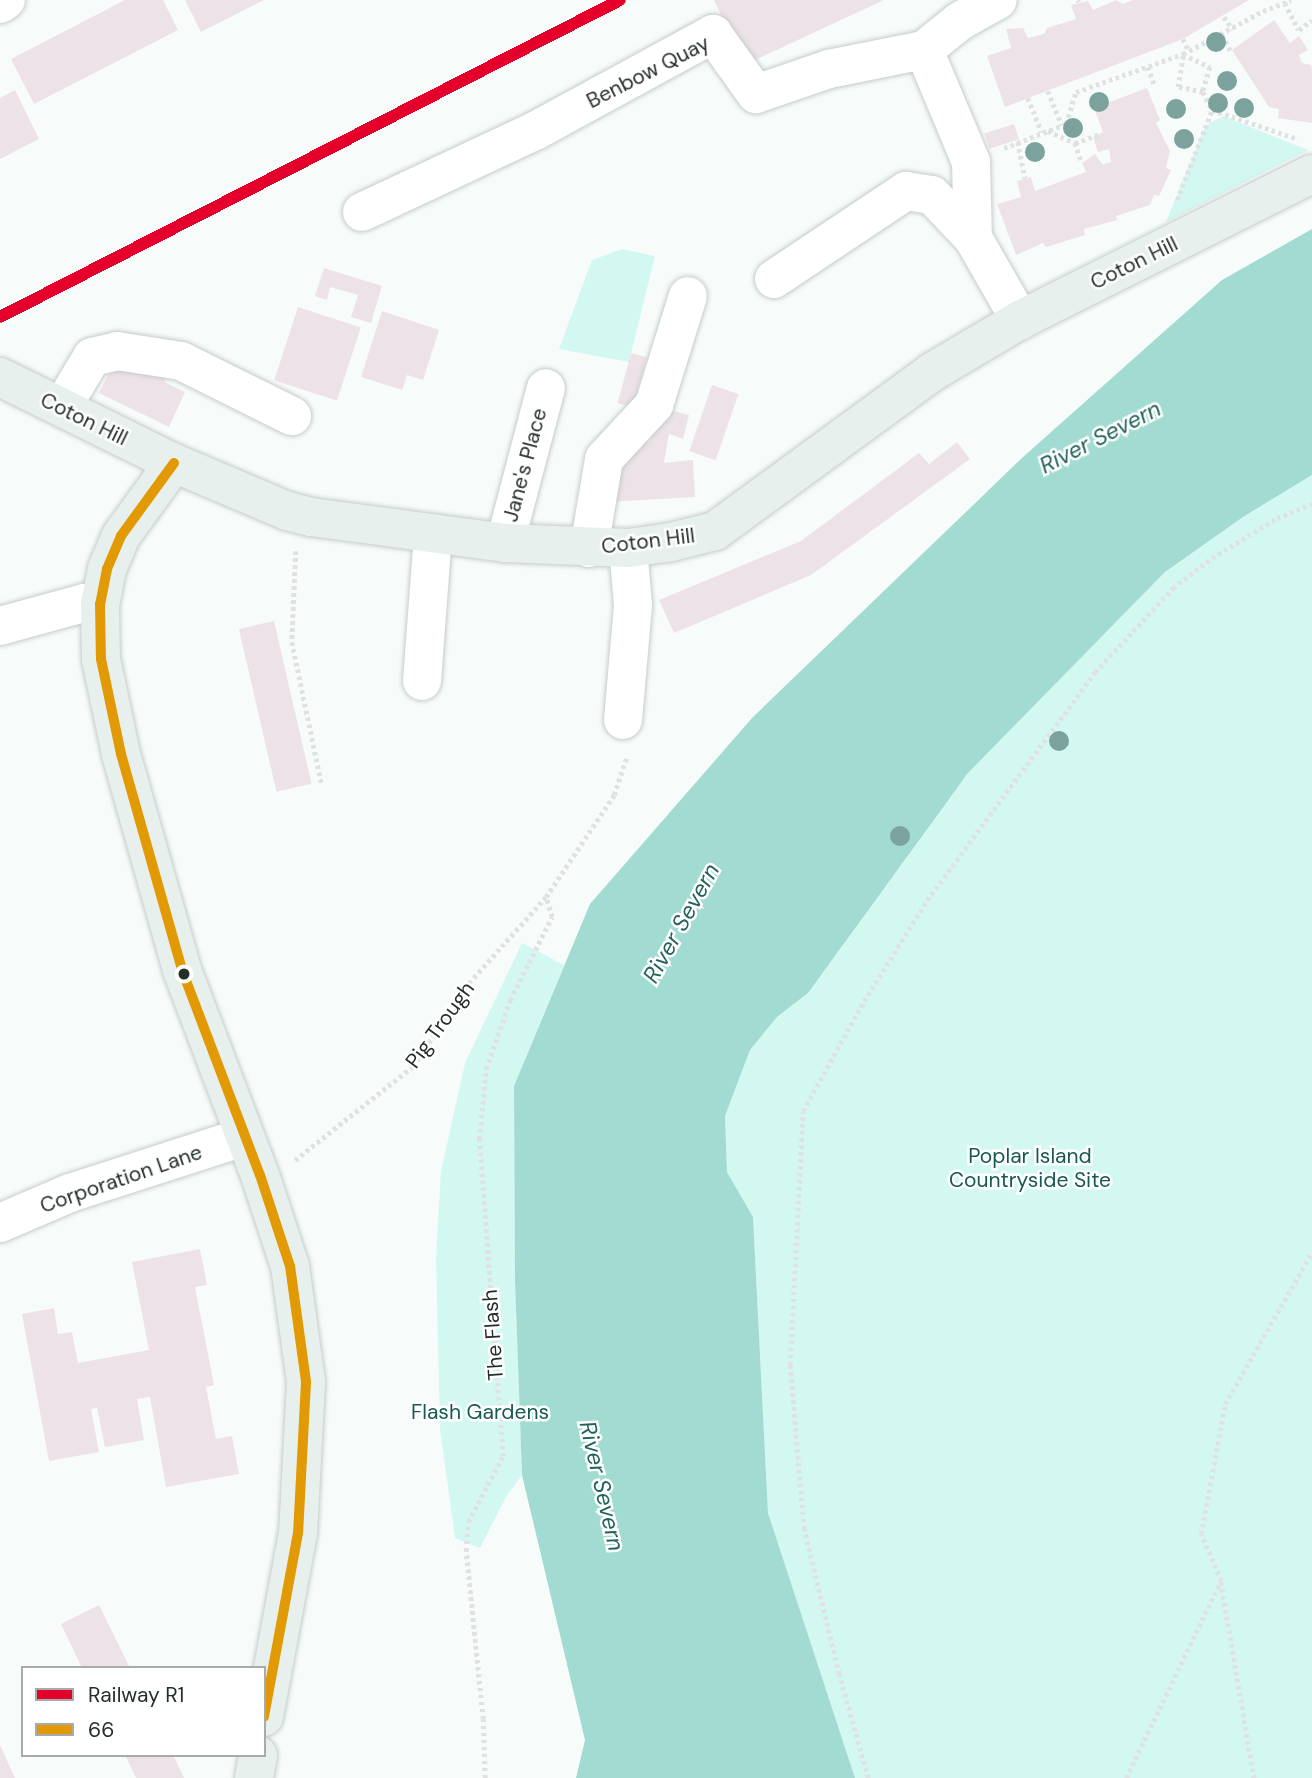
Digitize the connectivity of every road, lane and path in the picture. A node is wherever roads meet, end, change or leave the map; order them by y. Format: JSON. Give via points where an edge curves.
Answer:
{"nodes":[{"id":1,"x":6,"y":0,"type":"edge"},
{"id":2,"x":998,"y":0,"type":"edge"},
{"id":3,"x":1291,"y":0,"type":"edge"},
{"id":4,"x":0,"y":4,"type":"edge"},
{"id":5,"x":1224,"y":17,"type":"dead end"},
{"id":6,"x":1312,"y":20,"type":"edge"},
{"id":7,"x":1233,"y":29,"type":"junction"},
{"id":8,"x":1222,"y":35,"type":"junction"},
{"id":9,"x":1291,"y":36,"type":"dead end"},
{"id":10,"x":1183,"y":39,"type":"dead end"},
{"id":11,"x":924,"y":50,"type":"junction"},
{"id":12,"x":1231,"y":51,"type":"dead end"},
{"id":13,"x":1186,"y":53,"type":"junction"},
{"id":14,"x":1148,"y":67,"type":"junction"},
{"id":15,"x":1155,"y":86,"type":"dead end"},
{"id":16,"x":1048,"y":90,"type":"dead end"},
{"id":17,"x":1203,"y":92,"type":"junction"},
{"id":18,"x":1028,"y":98,"type":"dead end"},
{"id":19,"x":1212,"y":110,"type":"junction"},
{"id":20,"x":1062,"y":125,"type":"junction"},
{"id":21,"x":1045,"y":131,"type":"junction"},
{"id":22,"x":1100,"y":134,"type":"dead end"},
{"id":23,"x":1300,"y":139,"type":"dead end"},
{"id":24,"x":1018,"y":142,"type":"junction"},
{"id":25,"x":1074,"y":143,"type":"junction"},
{"id":26,"x":971,"y":162,"type":"junction"},
{"id":27,"x":1082,"y":163,"type":"dead end"},
{"id":28,"x":1312,"y":174,"type":"edge"},
{"id":29,"x":1025,"y":178,"type":"dead end"},
{"id":30,"x":362,"y":212,"type":"dead end"},
{"id":31,"x":973,"y":238,"type":"junction"},
{"id":32,"x":1157,"y":250,"type":"junction"},
{"id":33,"x":774,"y":279,"type":"dead end"},
{"id":34,"x":688,"y":296,"type":"dead end"},
{"id":35,"x":1020,"y":320,"type":"junction"},
{"id":36,"x":0,"y":377,"type":"edge"},
{"id":37,"x":546,"y":388,"type":"dead end"},
{"id":38,"x":62,"y":407,"type":"junction"},
{"id":39,"x":292,"y":416,"type":"dead end"},
{"id":40,"x":174,"y":463,"type":"junction"},
{"id":41,"x":1312,"y":504,"type":"edge"},
{"id":42,"x":311,"y":517,"type":"junction"},
{"id":43,"x":433,"y":535,"type":"junction"},
{"id":44,"x":505,"y":542,"type":"junction"},
{"id":45,"x":589,"y":548,"type":"junction"},
{"id":46,"x":628,"y":548,"type":"junction"},
{"id":47,"x":100,"y":604,"type":"junction"},
{"id":48,"x":0,"y":626,"type":"edge"},
{"id":49,"x":422,"y":681,"type":"dead end"},
{"id":50,"x":623,"y":720,"type":"dead end"},
{"id":51,"x":322,"y":785,"type":"dead end"},
{"id":52,"x":546,"y":897,"type":"joint"},
{"id":53,"x":243,"y":1137,"type":"junction"},
{"id":54,"x":288,"y":1166,"type":"dead end"},
{"id":55,"x":0,"y":1223,"type":"edge"},
{"id":56,"x":1312,"y":1252,"type":"edge"},
{"id":57,"x":1221,"y":1581,"type":"junction"},
{"id":58,"x":266,"y":1706,"type":"edge"},
{"id":59,"x":258,"y":1757,"type":"edge"},
{"id":60,"x":254,"y":1778,"type":"edge"},
{"id":61,"x":485,"y":1778,"type":"edge"},
{"id":62,"x":869,"y":1778,"type":"edge"},
{"id":63,"x":1126,"y":1778,"type":"edge"},
{"id":64,"x":1254,"y":1778,"type":"edge"}],
"edges":[{"from":1,"to":4,"type":"street"},
{"from":2,"to":11,"type":"street","name":"Benbow Quay","via":[[960,21]]},
{"from":3,"to":6,"type":"path","via":[[1284,4],[1298,30]]},
{"from":3,"to":7,"type":"path"},
{"from":5,"to":7,"type":"path"},
{"from":6,"to":9,"type":"path"},
{"from":7,"to":8,"type":"path"},
{"from":8,"to":12,"type":"path"},
{"from":8,"to":13,"type":"path"},
{"from":10,"to":13,"type":"path"},
{"from":11,"to":26,"type":"street"},
{"from":11,"to":30,"type":"street","name":"Benbow Quay","via":[[828,69],[756,94],[713,34],[535,131]]},
{"from":13,"to":14,"type":"path"},
{"from":13,"to":17,"type":"path","via":[[1210,68]]},
{"from":13,"to":17,"type":"path","via":[[1178,87]]},
{"from":14,"to":15,"type":"path"},
{"from":14,"to":20,"type":"path","via":[[1076,92]]},
{"from":16,"to":20,"type":"path"},
{"from":17,"to":19,"type":"path"},
{"from":18,"to":21,"type":"path"},
{"from":19,"to":23,"type":"path"},
{"from":19,"to":32,"type":"path"},
{"from":20,"to":21,"type":"path"},
{"from":21,"to":24,"type":"path"},
{"from":21,"to":25,"type":"path"},
{"from":22,"to":25,"type":"path"},
{"from":24,"to":26,"type":"path"},
{"from":24,"to":29,"type":"path"},
{"from":25,"to":27,"type":"path"},
{"from":26,"to":31,"type":"street"},
{"from":28,"to":32,"type":"main road","name":"Coton Hill"},
{"from":31,"to":33,"type":"street","via":[[932,195],[906,191]]},
{"from":31,"to":35,"type":"street"},
{"from":32,"to":35,"type":"main road","name":"Coton Hill"},
{"from":34,"to":45,"type":"street","via":[[654,405],[604,459]]},
{"from":35,"to":46,"type":"main road","name":"Coton Hill","via":[[934,371],[715,531]]},
{"from":36,"to":38,"type":"main road","name":"Coton Hill"},
{"from":37,"to":44,"type":"street","name":"Jane's Place"},
{"from":38,"to":39,"type":"street","via":[[92,357],[117,351],[181,361]]},
{"from":38,"to":40,"type":"main road","name":"Coton Hill"},
{"from":40,"to":42,"type":"main road","name":"Coton Hill"},
{"from":40,"to":47,"type":"main road","via":[[121,536],[107,569]]},
{"from":41,"to":62,"type":"path","via":[[1277,518],[1173,588],[1096,672],[927,900],[803,1111],[790,1365],[804,1529]]},
{"from":42,"to":43,"type":"main road","name":"Coton Hill"},
{"from":42,"to":51,"type":"path","via":[[296,551],[292,642]]},
{"from":43,"to":44,"type":"main road","name":"Coton Hill"},
{"from":43,"to":49,"type":"street"},
{"from":44,"to":45,"type":"main road","name":"Coton Hill"},
{"from":45,"to":46,"type":"main road","name":"Coton Hill"},
{"from":46,"to":50,"type":"street","via":[[633,604]]},
{"from":47,"to":48,"type":"street","via":[[84,603]]},
{"from":47,"to":53,"type":"main road","via":[[101,659],[121,754],[182,970]]},
{"from":52,"to":54,"type":"path","name":"Pig Trough","via":[[470,983],[413,1066]]},
{"from":52,"to":61,"type":"path","name":"The Flash","via":[[552,917],[510,1000],[486,1069],[480,1139],[503,1456],[468,1522],[466,1551]]},
{"from":53,"to":55,"type":"street","name":"Corporation Lane","via":[[70,1193]]},
{"from":53,"to":58,"type":"main road","via":[[290,1266],[306,1382],[299,1533]]},
{"from":56,"to":57,"type":"path","via":[[1225,1404],[1201,1534]]},
{"from":57,"to":63,"type":"path"},
{"from":57,"to":64,"type":"path"},
{"from":59,"to":60,"type":"main road"}]}
